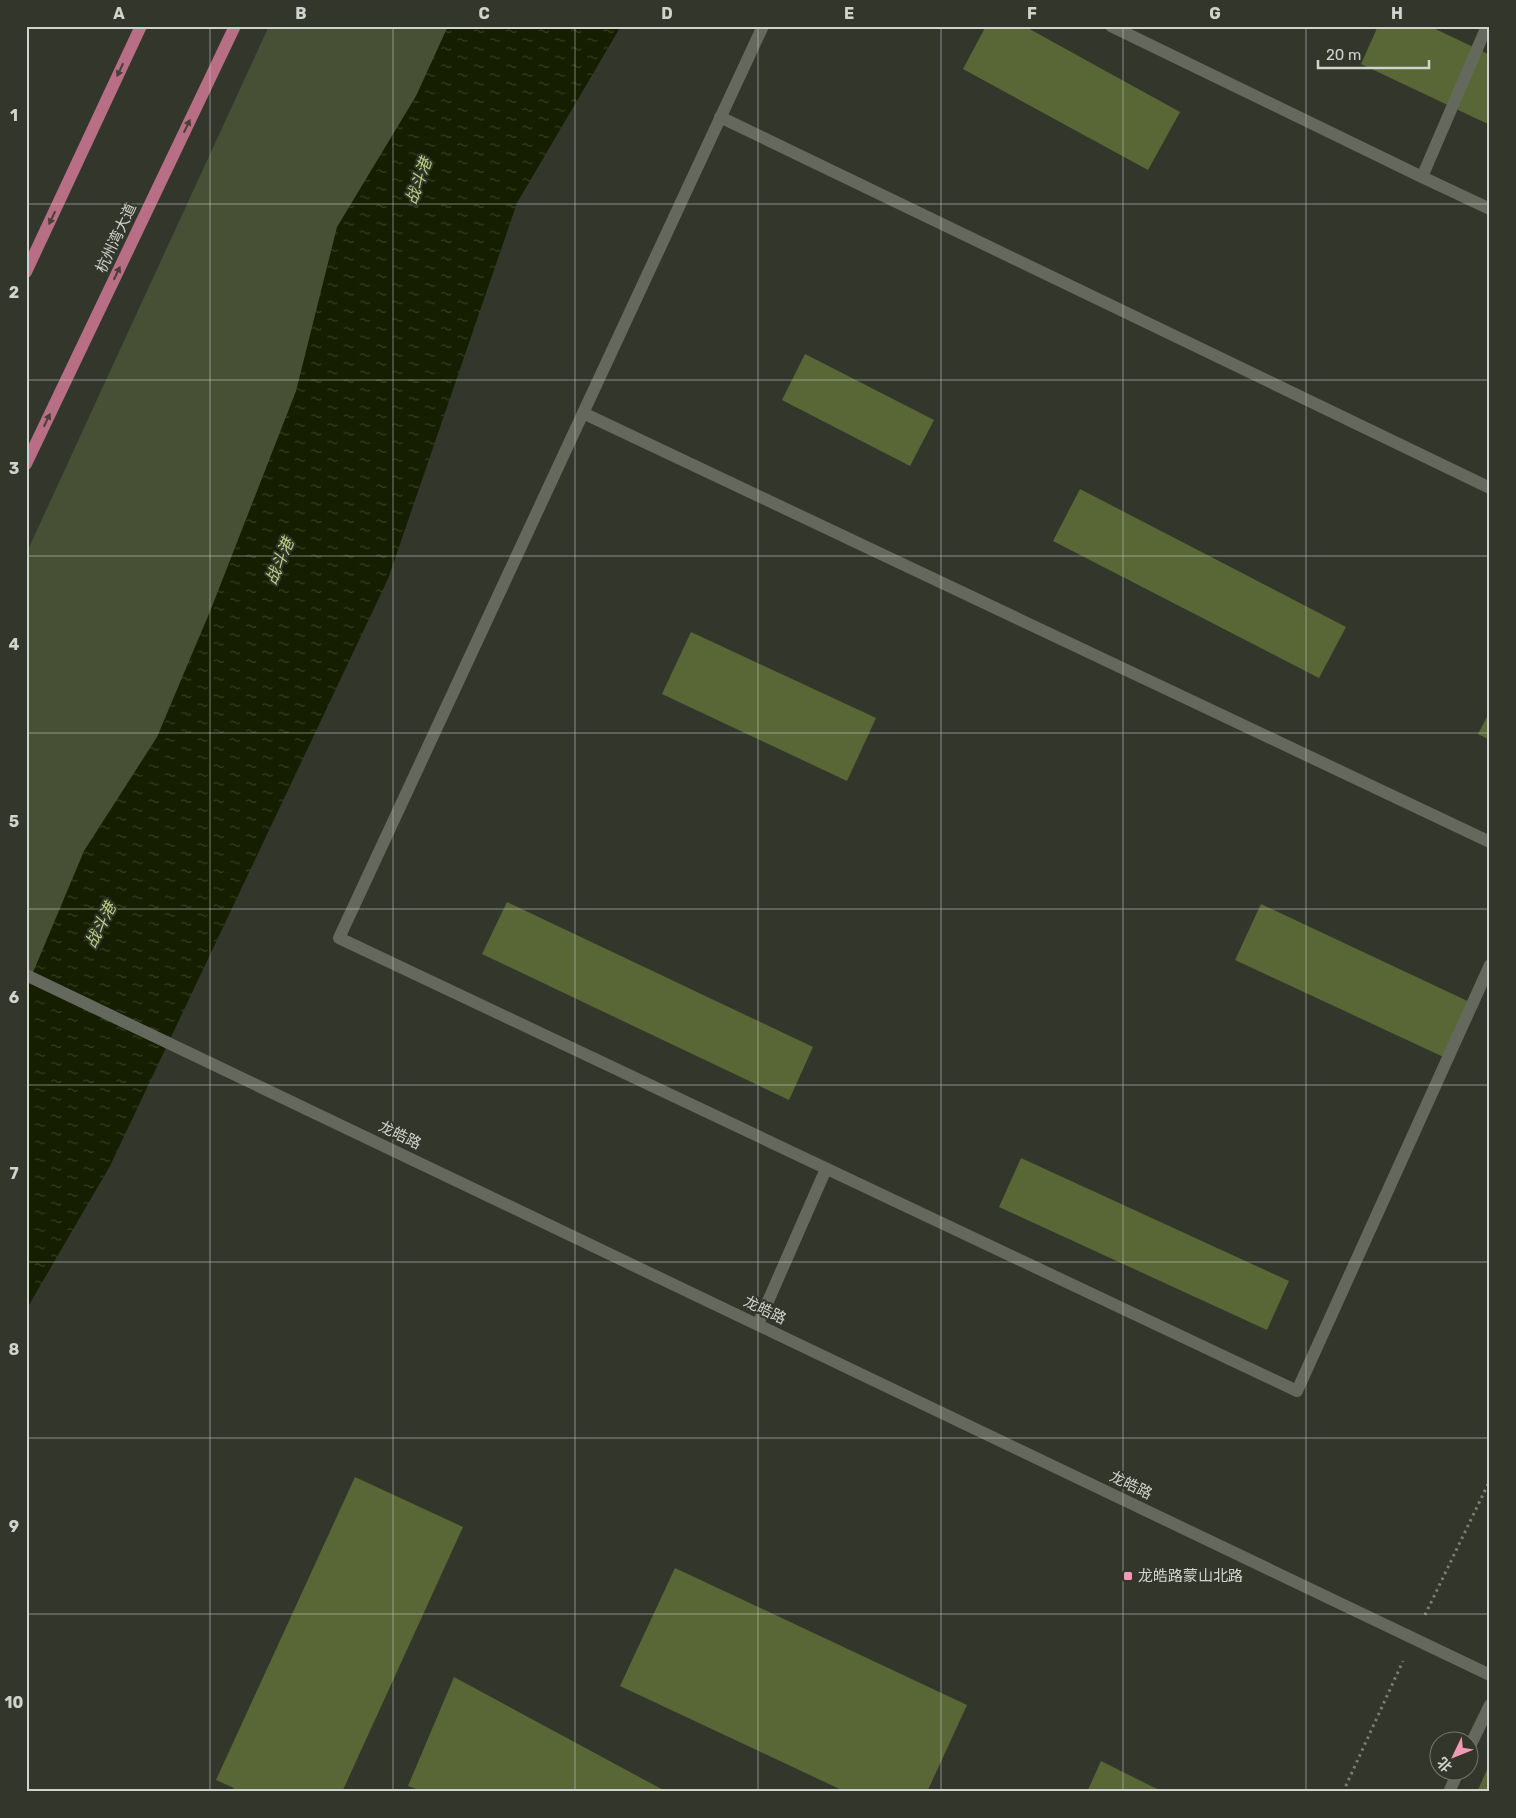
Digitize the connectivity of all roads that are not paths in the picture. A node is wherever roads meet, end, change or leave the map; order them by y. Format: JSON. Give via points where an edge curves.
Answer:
{"nodes":[{"id":1,"x":141,"y":26,"type":"edge"},
{"id":2,"x":235,"y":26,"type":"edge"},
{"id":3,"x":763,"y":26,"type":"edge"},
{"id":4,"x":1111,"y":26,"type":"edge"},
{"id":5,"x":1487,"y":26,"type":"edge"},
{"id":6,"x":720,"y":117,"type":"junction"},
{"id":7,"x":1422,"y":177,"type":"junction"},
{"id":8,"x":1490,"y":209,"type":"edge"},
{"id":9,"x":26,"y":272,"type":"edge"},
{"id":10,"x":583,"y":413,"type":"junction"},
{"id":11,"x":26,"y":464,"type":"edge"},
{"id":12,"x":1490,"y":488,"type":"edge"},
{"id":13,"x":1490,"y":842,"type":"edge"},
{"id":14,"x":1490,"y":965,"type":"edge"},
{"id":15,"x":26,"y":975,"type":"edge"},
{"id":16,"x":826,"y":1169,"type":"junction"},
{"id":17,"x":758,"y":1324,"type":"junction"},
{"id":18,"x":1490,"y":1675,"type":"edge"},
{"id":19,"x":1490,"y":1705,"type":"edge"},
{"id":20,"x":1478,"y":1730,"type":"edge"},
{"id":21,"x":1454,"y":1780,"type":"edge"},
{"id":22,"x":1449,"y":1792,"type":"edge"}],
"edges":[{"from":1,"to":9,"type":"main road","one_way":true},
{"from":11,"to":2,"type":"main road","name":"杭州湾大道","one_way":true},
{"from":3,"to":6,"type":"street"},
{"from":4,"to":7,"type":"street"},
{"from":5,"to":7,"type":"street"},
{"from":6,"to":10,"type":"street"},
{"from":6,"to":12,"type":"street"},
{"from":7,"to":8,"type":"street"},
{"from":10,"to":13,"type":"street"},
{"from":10,"to":16,"type":"street","via":[[339,938]]},
{"from":14,"to":16,"type":"street","via":[[1297,1391]]},
{"from":15,"to":17,"type":"street","name":"龙皓路"},
{"from":16,"to":17,"type":"street"},
{"from":17,"to":18,"type":"street","name":"龙皓路"},
{"from":19,"to":20,"type":"street"},
{"from":21,"to":22,"type":"street"}]}
